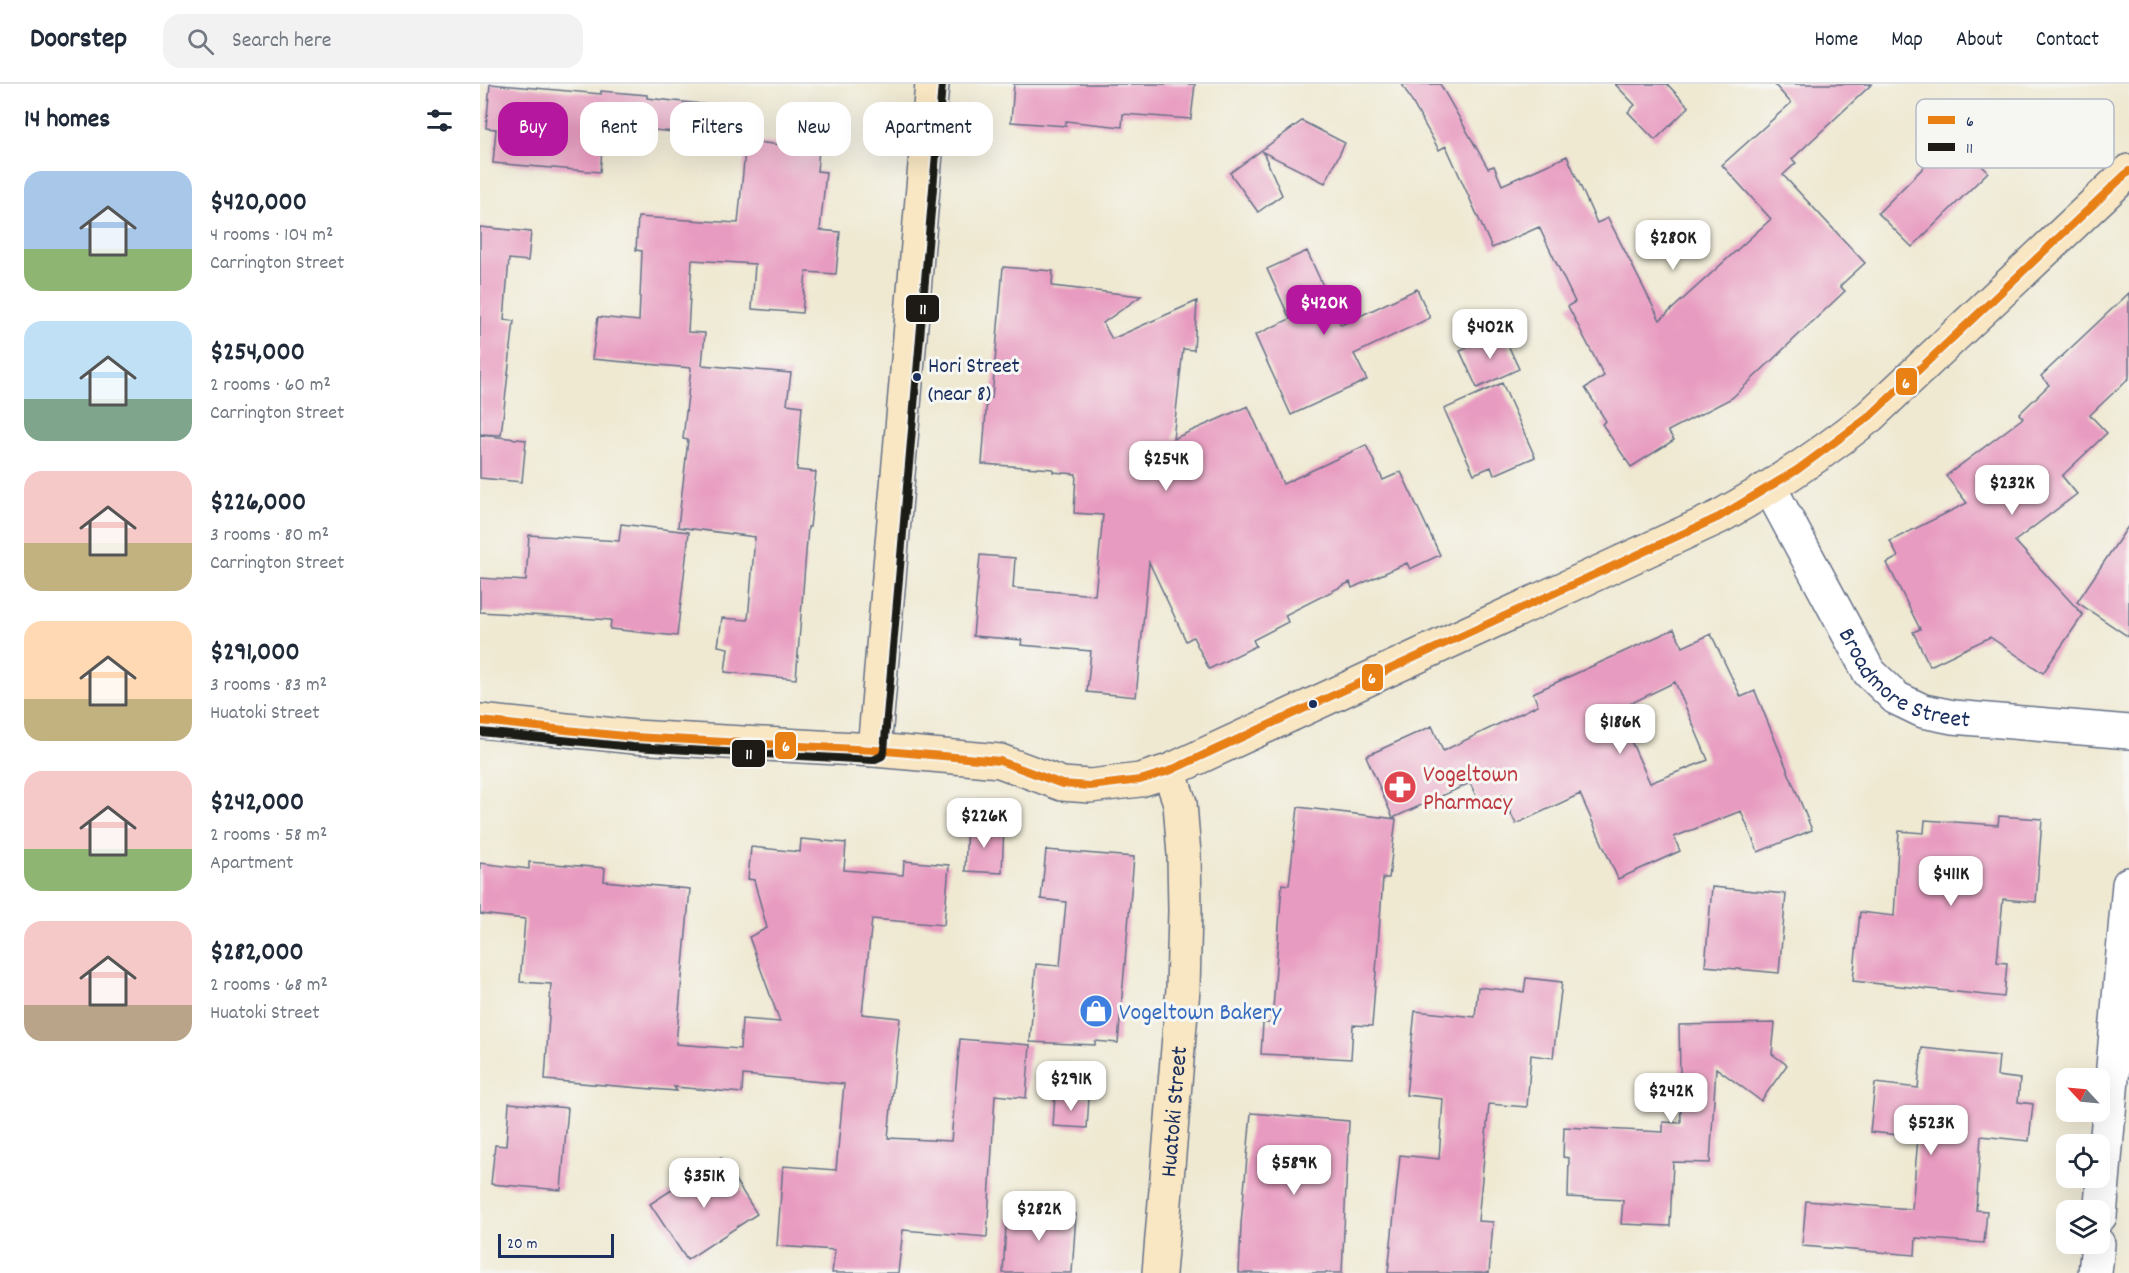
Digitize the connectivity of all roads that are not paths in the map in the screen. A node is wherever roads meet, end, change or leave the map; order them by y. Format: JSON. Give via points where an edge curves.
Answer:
{"nodes":[{"id":1,"x":932,"y":84,"type":"edge"},
{"id":2,"x":2129,"y":171,"type":"edge"},
{"id":3,"x":1770,"y":488,"type":"junction"},
{"id":4,"x":480,"y":721,"type":"edge"},
{"id":5,"x":2129,"y":732,"type":"edge"},
{"id":6,"x":874,"y":750,"type":"junction"},
{"id":7,"x":1169,"y":771,"type":"junction"},
{"id":8,"x":2129,"y":884,"type":"edge"},
{"id":9,"x":2101,"y":1200,"type":"edge"},
{"id":10,"x":2097,"y":1254,"type":"edge"},
{"id":11,"x":1160,"y":1273,"type":"edge"},
{"id":12,"x":2095,"y":1273,"type":"edge"}],
"edges":[{"from":1,"to":6,"type":"main road"},
{"from":2,"to":3,"type":"main road","via":[[1870,416]]},
{"from":3,"to":5,"type":"street","name":"Broadmore Street","via":[[1869,672],[1896,698],[1923,711],[1953,717]]},
{"from":3,"to":7,"type":"main road","via":[[1719,517]]},
{"from":4,"to":6,"type":"main road","via":[[634,737]]},
{"from":6,"to":7,"type":"main road","via":[[1000,761],[1062,784],[1090,786],[1140,780]]},
{"from":7,"to":11,"type":"main road","name":"Huatoki Street","via":[[1180,803],[1185,911],[1183,989]]},
{"from":8,"to":9,"type":"street"},
{"from":10,"to":12,"type":"street"}]}
